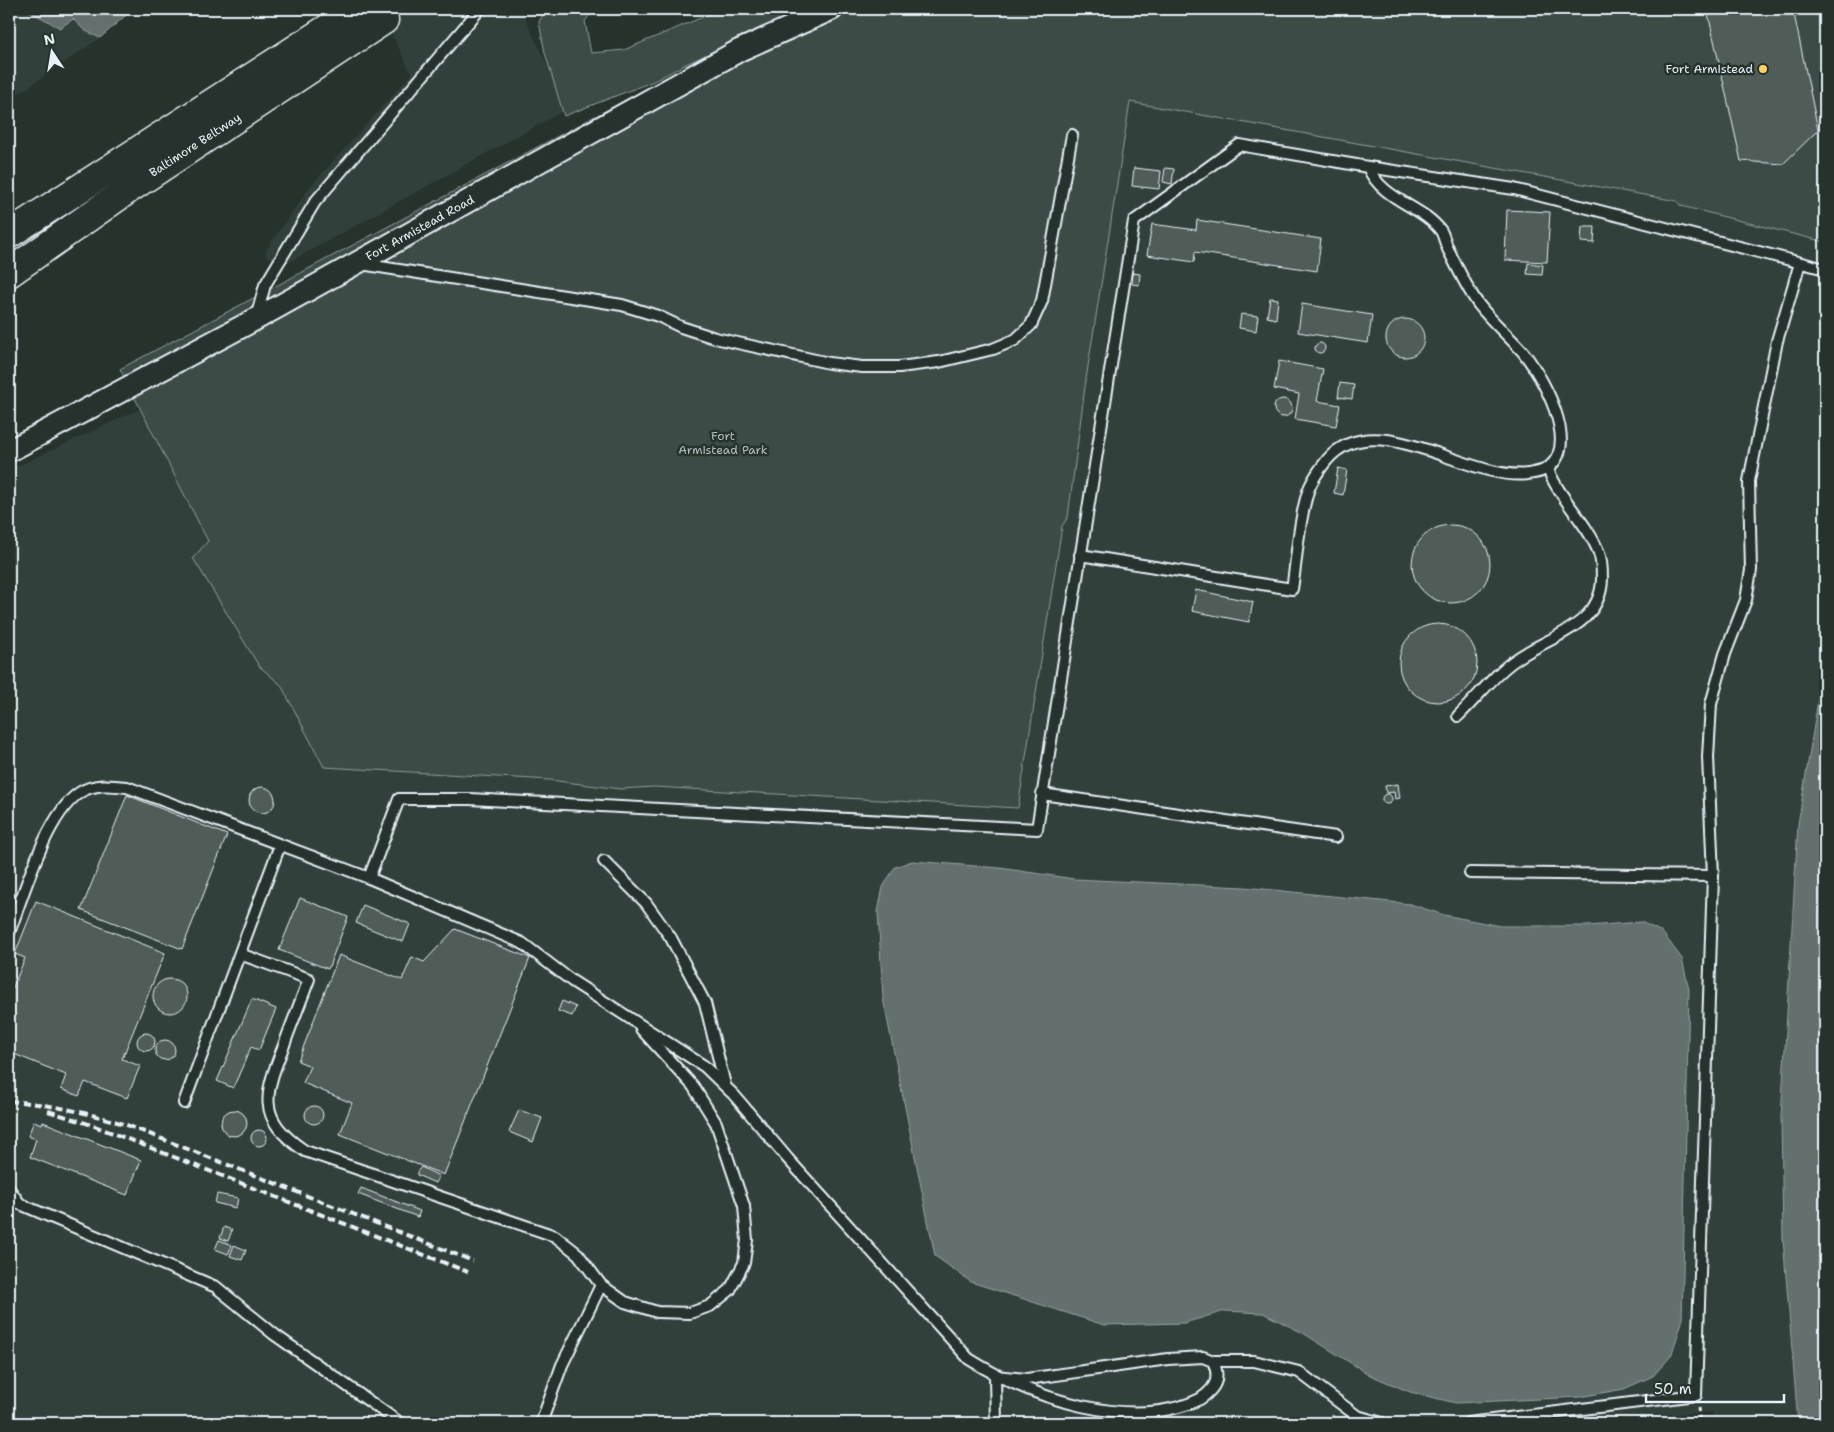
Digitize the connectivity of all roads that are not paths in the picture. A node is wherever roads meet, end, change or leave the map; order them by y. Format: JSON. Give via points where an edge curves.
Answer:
{"nodes":[{"id":1,"x":358,"y":9,"type":"edge"},
{"id":2,"x":480,"y":9,"type":"edge"},
{"id":3,"x":832,"y":9,"type":"edge"},
{"id":4,"x":384,"y":20,"type":"dead end"},
{"id":5,"x":1072,"y":135,"type":"dead end"},
{"id":6,"x":1368,"y":167,"type":"junction"},
{"id":7,"x":9,"y":234,"type":"edge"},
{"id":8,"x":357,"y":263,"type":"junction"},
{"id":9,"x":1800,"y":263,"type":"junction"},
{"id":10,"x":1825,"y":269,"type":"edge"},
{"id":11,"x":9,"y":273,"type":"edge"},
{"id":12,"x":256,"y":319,"type":"junction"},
{"id":13,"x":9,"y":451,"type":"edge"},
{"id":14,"x":1548,"y":468,"type":"junction"},
{"id":15,"x":1080,"y":554,"type":"junction"},
{"id":16,"x":1458,"y":716,"type":"dead end"},
{"id":17,"x":1042,"y":794,"type":"junction"},
{"id":18,"x":1336,"y":837,"type":"dead end"},
{"id":19,"x":280,"y":845,"type":"junction"},
{"id":20,"x":604,"y":861,"type":"dead end"},
{"id":21,"x":1470,"y":873,"type":"dead end"},
{"id":22,"x":1713,"y":876,"type":"junction"},
{"id":23,"x":369,"y":878,"type":"junction"},
{"id":24,"x":9,"y":933,"type":"edge"},
{"id":25,"x":240,"y":954,"type":"junction"},
{"id":26,"x":632,"y":1018,"type":"junction"},
{"id":27,"x":725,"y":1086,"type":"junction"},
{"id":28,"x":184,"y":1103,"type":"dead end"},
{"id":29,"x":9,"y":1189,"type":"edge"},
{"id":30,"x":601,"y":1285,"type":"junction"},
{"id":31,"x":1213,"y":1361,"type":"junction"},
{"id":32,"x":995,"y":1376,"type":"junction"},
{"id":33,"x":400,"y":1423,"type":"edge"},
{"id":34,"x":541,"y":1423,"type":"edge"},
{"id":35,"x":996,"y":1423,"type":"edge"},
{"id":36,"x":1382,"y":1423,"type":"edge"},
{"id":37,"x":1468,"y":1423,"type":"edge"}],
"edges":[{"from":1,"to":7,"type":"highway"},
{"from":2,"to":12,"type":"lane","via":[[315,202],[265,285]]},
{"from":3,"to":8,"type":"street","name":"Fort Armistead Road","via":[[740,50]]},
{"from":4,"to":11,"type":"highway","name":"Baltimore Beltway","via":[[130,188]]},
{"from":5,"to":8,"type":"lane","via":[[1042,301],[1031,325],[1015,340],[993,349],[939,362],[899,367],[829,363],[715,338],[622,304]]},
{"from":6,"to":9,"type":"lane","via":[[1514,189]]},
{"from":6,"to":14,"type":"lane","via":[[1382,188],[1441,232],[1479,305],[1524,353],[1551,401],[1560,426],[1562,446]]},
{"from":6,"to":15,"type":"lane","via":[[1239,144],[1134,221]]},
{"from":8,"to":12,"type":"street","name":"Fort Armistead Road"},
{"from":9,"to":10,"type":"lane"},
{"from":9,"to":22,"type":"lane","via":[[1778,341],[1749,481],[1750,570],[1746,600],[1725,654],[1711,704],[1708,757]]},
{"from":12,"to":13,"type":"street","name":"Fort Armistead Road"},
{"from":14,"to":15,"type":"lane","via":[[1518,475],[1501,473],[1388,440],[1350,442],[1334,452],[1317,472],[1307,495],[1292,589]]},
{"from":14,"to":16,"type":"lane","via":[[1561,497],[1583,525],[1599,554],[1602,570],[1600,598],[1585,618],[1502,670]]},
{"from":15,"to":17,"type":"lane"},
{"from":17,"to":18,"type":"lane"},
{"from":17,"to":23,"type":"lane","via":[[1037,829],[470,799],[399,800]]},
{"from":19,"to":23,"type":"lane"},
{"from":19,"to":24,"type":"lane","via":[[127,787],[107,784],[91,787],[66,805],[52,825]]},
{"from":19,"to":25,"type":"lane"},
{"from":20,"to":27,"type":"lane","via":[[646,902],[672,938],[705,1003]]},
{"from":21,"to":22,"type":"lane"},
{"from":22,"to":37,"type":"lane","via":[[1696,1395]]},
{"from":23,"to":26,"type":"lane","via":[[522,943],[572,982]]},
{"from":25,"to":28,"type":"lane"},
{"from":25,"to":30,"type":"lane","via":[[309,979],[268,1084],[268,1107],[275,1125],[287,1140],[305,1151],[555,1236],[578,1254]]},
{"from":26,"to":27,"type":"lane","via":[[704,1066]]},
{"from":26,"to":30,"type":"lane","via":[[693,1086],[716,1123],[744,1206],[747,1240],[744,1264],[730,1290],[710,1306],[690,1313],[649,1310],[625,1302]]},
{"from":27,"to":32,"type":"lane","via":[[940,1329],[969,1359]]},
{"from":29,"to":33,"type":"lane","via":[[20,1204],[216,1287],[275,1335]]},
{"from":30,"to":34,"type":"lane","via":[[562,1365]]},
{"from":31,"to":32,"type":"lane","via":[[1203,1357],[1168,1359],[1027,1379]]},
{"from":31,"to":32,"type":"lane","via":[[1217,1383],[1210,1392],[1186,1409],[1132,1419],[1061,1406]]},
{"from":31,"to":36,"type":"lane","via":[[1254,1361],[1299,1372],[1357,1416]]},
{"from":32,"to":35,"type":"lane"}]}
